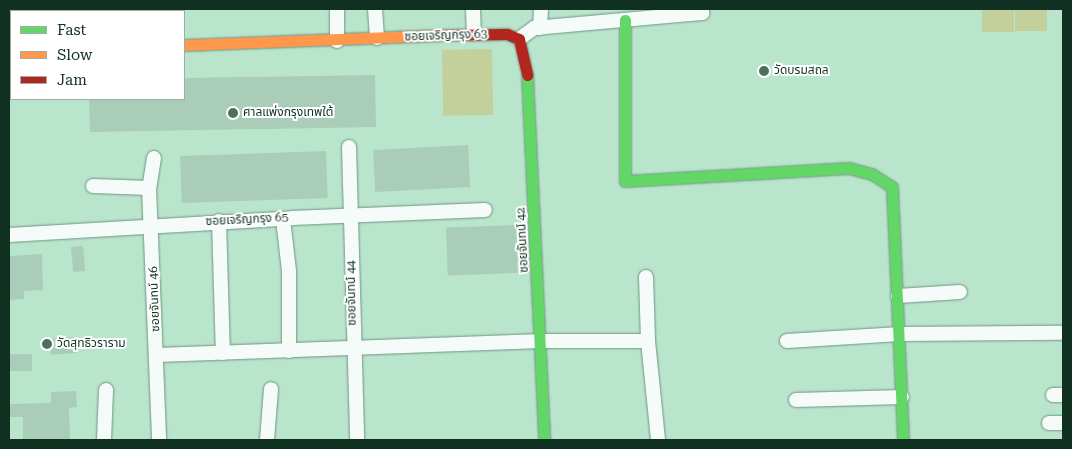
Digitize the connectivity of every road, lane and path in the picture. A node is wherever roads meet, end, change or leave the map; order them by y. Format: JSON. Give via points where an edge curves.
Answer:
{"nodes":[{"id":1,"x":337,"y":9,"type":"edge"},
{"id":2,"x":375,"y":9,"type":"edge"},
{"id":3,"x":473,"y":9,"type":"edge"},
{"id":4,"x":541,"y":9,"type":"edge"},
{"id":5,"x":702,"y":11,"type":"edge"},
{"id":6,"x":625,"y":20,"type":"junction"},
{"id":7,"x":540,"y":28,"type":"junction"},
{"id":8,"x":474,"y":34,"type":"junction"},
{"id":9,"x":377,"y":38,"type":"junction"},
{"id":10,"x":519,"y":39,"type":"junction"},
{"id":11,"x":337,"y":40,"type":"junction"},
{"id":12,"x":185,"y":45,"type":"edge"},
{"id":13,"x":349,"y":146,"type":"dead end"},
{"id":14,"x":154,"y":158,"type":"dead end"},
{"id":15,"x":93,"y":186,"type":"dead end"},
{"id":16,"x":149,"y":188,"type":"junction"},
{"id":17,"x":485,"y":210,"type":"dead end"},
{"id":18,"x":351,"y":216,"type":"junction"},
{"id":19,"x":283,"y":218,"type":"junction"},
{"id":20,"x":219,"y":221,"type":"junction"},
{"id":21,"x":152,"y":227,"type":"junction"},
{"id":22,"x":9,"y":235,"type":"edge"},
{"id":23,"x":646,"y":277,"type":"dead end"},
{"id":24,"x":960,"y":292,"type":"dead end"},
{"id":25,"x":898,"y":296,"type":"junction"},
{"id":26,"x":1063,"y":333,"type":"edge"},
{"id":27,"x":900,"y":334,"type":"junction"},
{"id":28,"x":542,"y":341,"type":"junction"},
{"id":29,"x":648,"y":341,"type":"junction"},
{"id":30,"x":786,"y":341,"type":"dead end"},
{"id":31,"x":353,"y":349,"type":"junction"},
{"id":32,"x":289,"y":351,"type":"junction"},
{"id":33,"x":223,"y":354,"type":"junction"},
{"id":34,"x":158,"y":355,"type":"junction"},
{"id":35,"x":271,"y":389,"type":"dead end"},
{"id":36,"x":106,"y":390,"type":"dead end"},
{"id":37,"x":902,"y":397,"type":"junction"},
{"id":38,"x":796,"y":400,"type":"dead end"},
{"id":39,"x":104,"y":440,"type":"edge"},
{"id":40,"x":159,"y":440,"type":"edge"},
{"id":41,"x":267,"y":440,"type":"edge"},
{"id":42,"x":357,"y":440,"type":"edge"},
{"id":43,"x":544,"y":440,"type":"edge"},
{"id":44,"x":658,"y":440,"type":"edge"},
{"id":45,"x":903,"y":440,"type":"edge"}],
"edges":[{"from":1,"to":11,"type":"street"},
{"from":2,"to":9,"type":"street"},
{"from":3,"to":8,"type":"street"},
{"from":4,"to":7,"type":"street"},
{"from":5,"to":6,"type":"street"},
{"from":6,"to":7,"type":"street"},
{"from":6,"to":25,"type":"street","via":[[625,181],[840,168],[872,174],[888,183],[894,195]]},
{"from":7,"to":10,"type":"street","via":[[534,28]]},
{"from":8,"to":9,"type":"street","name":"ซอยเจริญกรุง 63"},
{"from":8,"to":10,"type":"street","name":"ซอยเจริญกรุง 63","via":[[507,34]]},
{"from":9,"to":11,"type":"street","name":"ซอยเจริญกรุง 63"},
{"from":10,"to":28,"type":"street","name":"ซอยจันทน์ 42","via":[[526,61]]},
{"from":11,"to":12,"type":"street","name":"ซอยเจริญกรุง 63"},
{"from":13,"to":18,"type":"street","name":"ซอยจันทน์ 44"},
{"from":14,"to":16,"type":"street","name":"ซอยจันทน์ 46"},
{"from":15,"to":16,"type":"street"},
{"from":16,"to":21,"type":"street","name":"ซอยจันทน์ 46"},
{"from":17,"to":18,"type":"street","name":"ซอยเจริญกรุง 65"},
{"from":18,"to":19,"type":"street","name":"ซอยเจริญกรุง 65"},
{"from":18,"to":31,"type":"street","name":"ซอยจันทน์ 44"},
{"from":19,"to":20,"type":"street","name":"ซอยเจริญกรุง 65"},
{"from":19,"to":32,"type":"street","via":[[289,271]]},
{"from":20,"to":21,"type":"street","name":"ซอยเจริญกรุง 65"},
{"from":20,"to":33,"type":"street"},
{"from":21,"to":22,"type":"street","name":"ซอยเจริญกรุง 65"},
{"from":21,"to":34,"type":"street","name":"ซอยจันทน์ 46"},
{"from":23,"to":29,"type":"street"},
{"from":24,"to":25,"type":"street"},
{"from":25,"to":27,"type":"street"},
{"from":26,"to":27,"type":"street"},
{"from":27,"to":30,"type":"street"},
{"from":27,"to":37,"type":"street"},
{"from":28,"to":29,"type":"street"},
{"from":28,"to":31,"type":"street"},
{"from":28,"to":43,"type":"street","name":"ซอยจันทน์ 42"},
{"from":29,"to":44,"type":"street"},
{"from":31,"to":32,"type":"street"},
{"from":31,"to":42,"type":"street","name":"ซอยจันทน์ 44"},
{"from":32,"to":33,"type":"street"},
{"from":33,"to":34,"type":"street"},
{"from":34,"to":40,"type":"street","name":"ซอยจันทน์ 46"},
{"from":35,"to":41,"type":"street"},
{"from":36,"to":39,"type":"street"},
{"from":37,"to":38,"type":"street"},
{"from":37,"to":45,"type":"street"}]}
